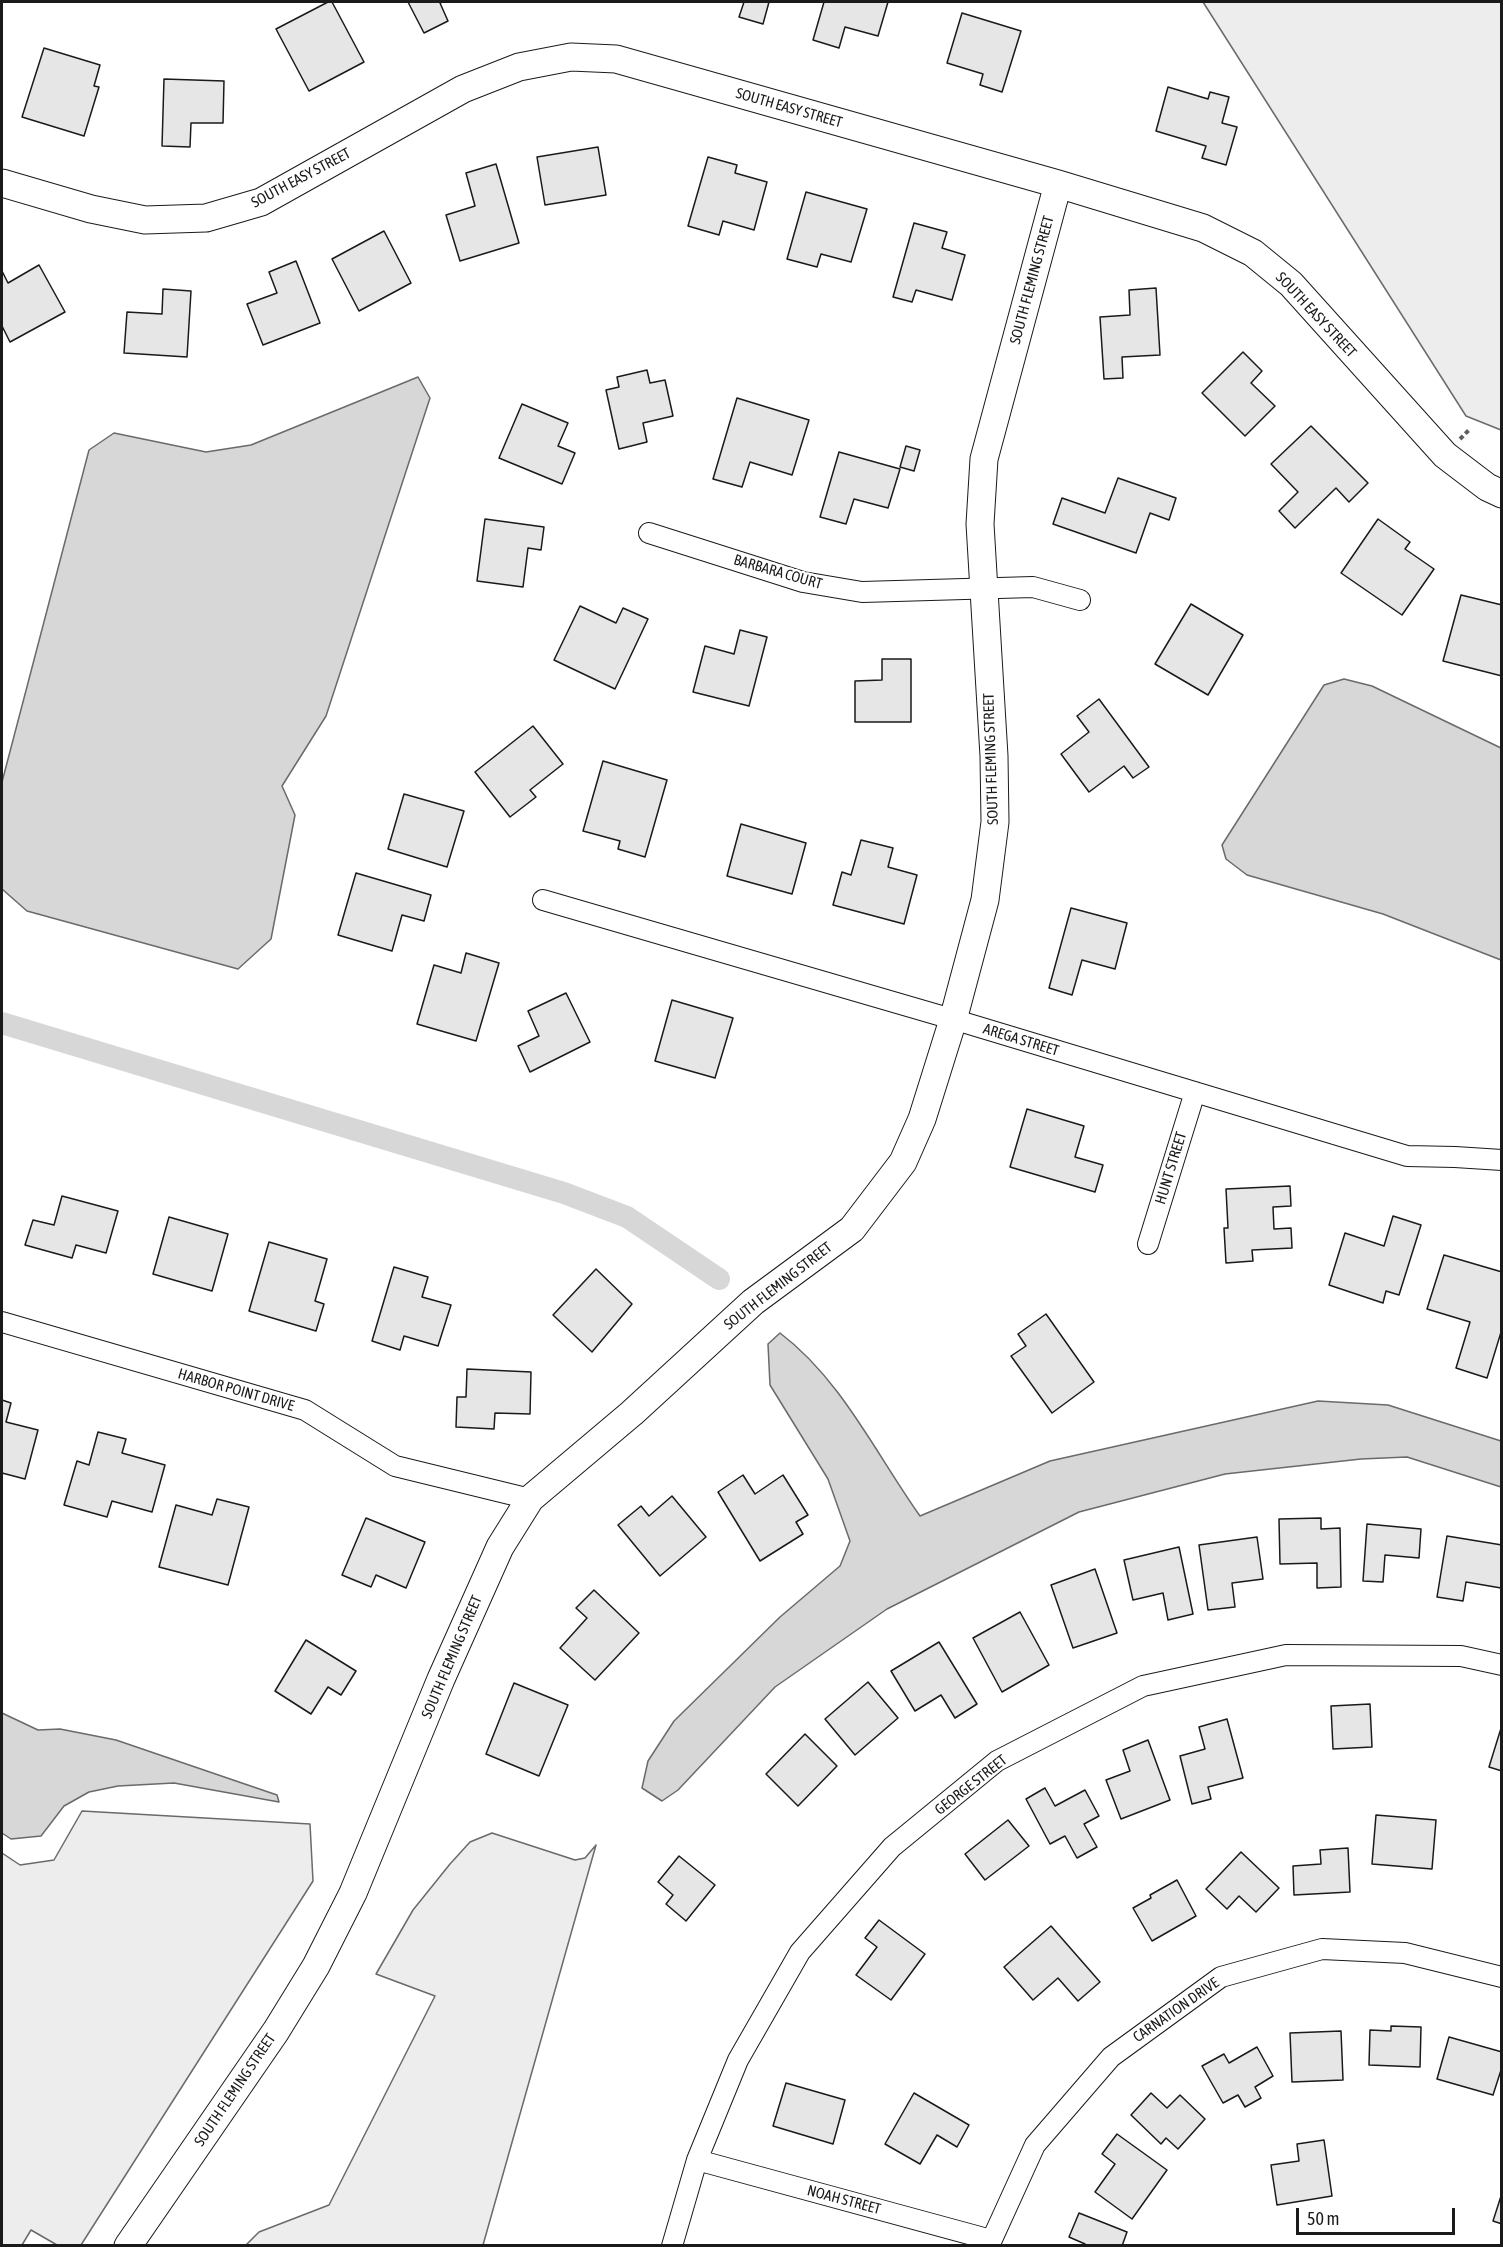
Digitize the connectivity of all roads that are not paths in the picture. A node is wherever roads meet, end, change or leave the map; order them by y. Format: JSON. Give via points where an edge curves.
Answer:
{"nodes":[{"id":1,"x":2,"y":183,"type":"edge"},
{"id":2,"x":1058,"y":184,"type":"junction"},
{"id":3,"x":1502,"y":494,"type":"edge"},
{"id":4,"x":649,"y":532,"type":"dead end"},
{"id":5,"x":983,"y":589,"type":"junction"},
{"id":6,"x":1080,"y":600,"type":"dead end"},
{"id":7,"x":543,"y":900,"type":"dead end"},
{"id":8,"x":953,"y":1020,"type":"junction"},
{"id":9,"x":1195,"y":1092,"type":"junction"},
{"id":10,"x":1502,"y":1160,"type":"edge"},
{"id":11,"x":1148,"y":1244,"type":"dead end"},
{"id":12,"x":2,"y":1322,"type":"edge"},
{"id":13,"x":530,"y":1499,"type":"junction"},
{"id":14,"x":1502,"y":1665,"type":"edge"},
{"id":15,"x":1502,"y":1977,"type":"edge"},
{"id":16,"x":697,"y":2160,"type":"junction"},
{"id":17,"x":990,"y":2243,"type":"edge"},
{"id":18,"x":128,"y":2246,"type":"edge"},
{"id":19,"x":672,"y":2246,"type":"edge"}],
"edges":[{"from":1,"to":2,"type":"street","name":"SOUTH EASY STREET","via":[[145,220],[206,218],[261,202],[464,89],[519,67],[571,57],[616,59]]},
{"from":2,"to":3,"type":"street","name":"SOUTH EASY STREET","via":[[1203,228],[1253,253],[1291,284],[1445,455]]},
{"from":2,"to":5,"type":"street","name":"SOUTH FLEMING STREET","via":[[984,459],[980,524]]},
{"from":4,"to":5,"type":"street","name":"BARBARA COURT","via":[[803,582],[842,589]]},
{"from":5,"to":6,"type":"street","name":"BARBARA COURT","via":[[1033,587]]},
{"from":5,"to":8,"type":"street","name":"SOUTH FLEMING STREET","via":[[995,822],[985,900]]},
{"from":7,"to":8,"type":"street","name":"AREGA STREET"},
{"from":8,"to":9,"type":"street","name":"AREGA STREET"},
{"from":8,"to":13,"type":"street","name":"SOUTH FLEMING STREET","via":[[922,1119],[903,1162],[852,1229],[753,1302],[632,1413]]},
{"from":9,"to":10,"type":"street","name":"AREGA STREET","via":[[1407,1156]]},
{"from":9,"to":11,"type":"street","name":"HUNT STREET"},
{"from":12,"to":13,"type":"street","name":"HARBOR POINT DRIVE","via":[[305,1410],[395,1466]]},
{"from":13,"to":18,"type":"street","name":"SOUTH FLEMING STREET","via":[[500,1547],[353,1893],[316,1966],[276,2031]]},
{"from":14,"to":16,"type":"street","name":"GEORGE STREET","via":[[1461,1656],[1286,1655],[1143,1686],[997,1761],[892,1847],[800,1952],[738,2060]]},
{"from":15,"to":17,"type":"street","name":"CARNATION DRIVE","via":[[1405,1953],[1322,1949],[1221,1977],[1111,2057],[1035,2145]]},
{"from":16,"to":17,"type":"street","name":"NOAH STREET"},
{"from":16,"to":19,"type":"street","name":"GEORGE STREET"}]}
